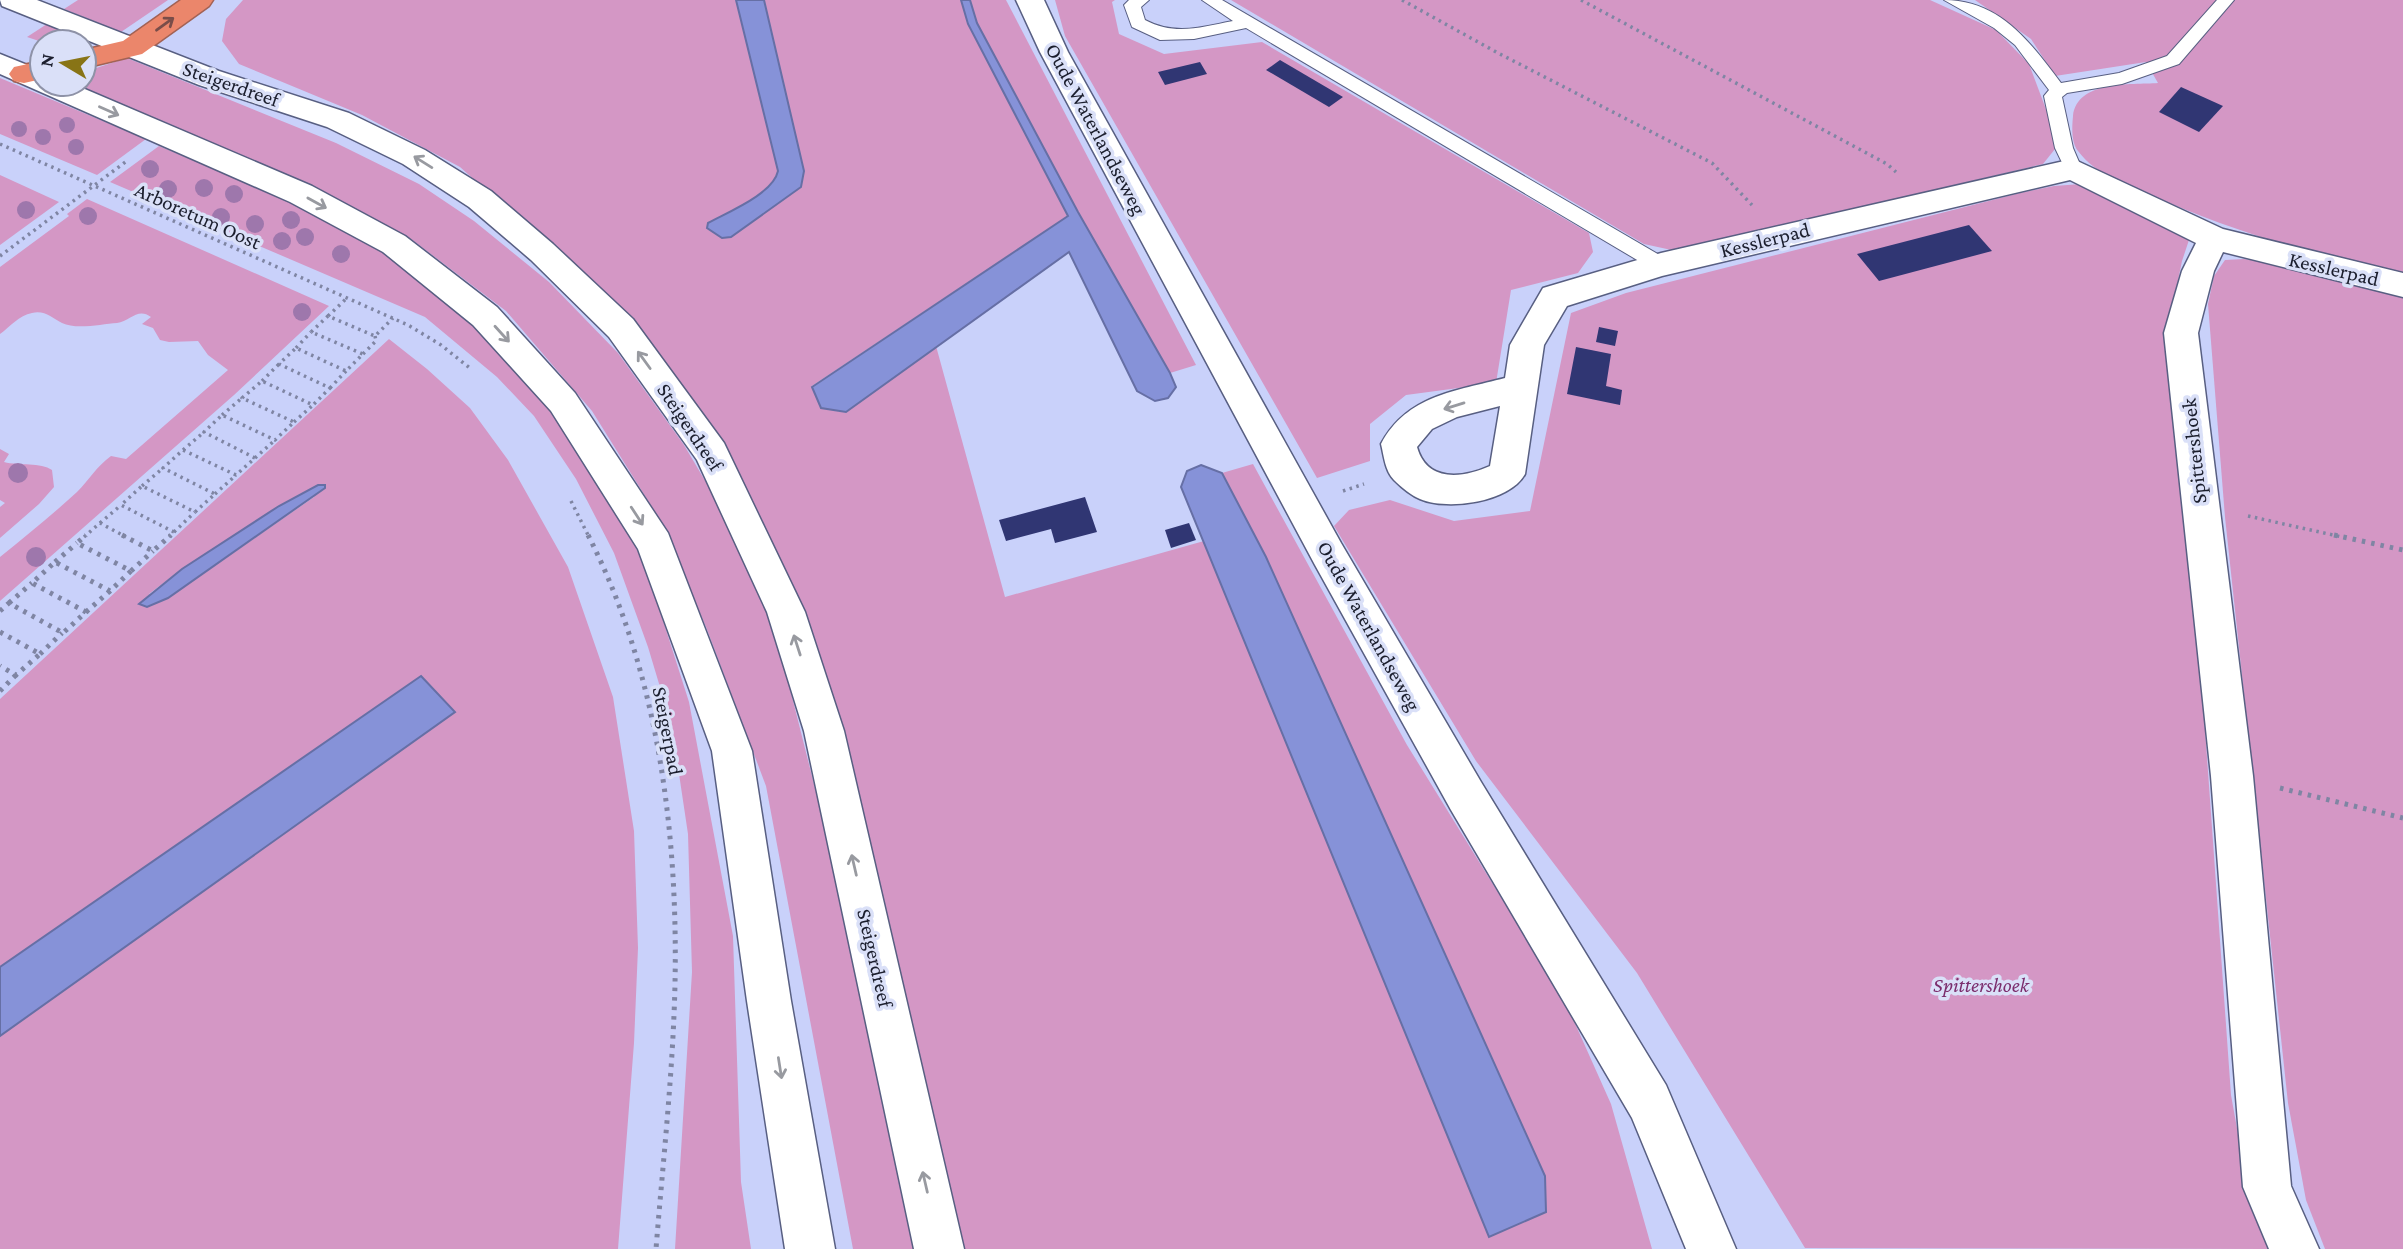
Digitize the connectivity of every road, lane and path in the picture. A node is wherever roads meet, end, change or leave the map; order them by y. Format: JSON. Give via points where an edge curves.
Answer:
{"nodes":[{"id":1,"x":12,"y":0,"type":"edge"},
{"id":2,"x":199,"y":0,"type":"edge"},
{"id":3,"x":1030,"y":0,"type":"edge"},
{"id":4,"x":1141,"y":0,"type":"edge"},
{"id":5,"x":1210,"y":0,"type":"edge"},
{"id":6,"x":1402,"y":0,"type":"edge"},
{"id":7,"x":1581,"y":0,"type":"edge"},
{"id":8,"x":1952,"y":0,"type":"edge"},
{"id":9,"x":2226,"y":0,"type":"edge"},
{"id":10,"x":1251,"y":22,"type":"junction"},
{"id":11,"x":132,"y":48,"type":"junction"},
{"id":12,"x":98,"y":56,"type":"edge"},
{"id":13,"x":2058,"y":91,"type":"junction"},
{"id":14,"x":81,"y":98,"type":"edge"},
{"id":15,"x":162,"y":135,"type":"junction"},
{"id":16,"x":0,"y":144,"type":"edge"},
{"id":17,"x":2073,"y":169,"type":"junction"},
{"id":18,"x":93,"y":187,"type":"junction"},
{"id":19,"x":1928,"y":201,"type":"junction"},
{"id":20,"x":1781,"y":236,"type":"junction"},
{"id":21,"x":2214,"y":239,"type":"junction"},
{"id":22,"x":0,"y":256,"type":"edge"},
{"id":23,"x":1661,"y":265,"type":"junction"},
{"id":24,"x":2403,"y":285,"type":"edge"},
{"id":25,"x":347,"y":298,"type":"junction"},
{"id":26,"x":328,"y":316,"type":"junction"},
{"id":27,"x":393,"y":318,"type":"junction"},
{"id":28,"x":312,"y":332,"type":"junction"},
{"id":29,"x":375,"y":336,"type":"junction"},
{"id":30,"x":296,"y":348,"type":"junction"},
{"id":31,"x":363,"y":354,"type":"junction"},
{"id":32,"x":279,"y":364,"type":"junction"},
{"id":33,"x":346,"y":371,"type":"junction"},
{"id":34,"x":478,"y":376,"type":"dead end"},
{"id":35,"x":262,"y":381,"type":"junction"},
{"id":36,"x":330,"y":388,"type":"junction"},
{"id":37,"x":1520,"y":388,"type":"dead end"},
{"id":38,"x":242,"y":398,"type":"junction"},
{"id":39,"x":313,"y":405,"type":"junction"},
{"id":40,"x":222,"y":415,"type":"junction"},
{"id":41,"x":294,"y":422,"type":"junction"},
{"id":42,"x":204,"y":432,"type":"junction"},
{"id":43,"x":275,"y":440,"type":"junction"},
{"id":44,"x":183,"y":450,"type":"junction"},
{"id":45,"x":255,"y":458,"type":"junction"},
{"id":46,"x":163,"y":468,"type":"junction"},
{"id":47,"x":236,"y":475,"type":"junction"},
{"id":48,"x":1362,"y":485,"type":"dead end"},
{"id":49,"x":142,"y":486,"type":"junction"},
{"id":50,"x":1356,"y":487,"type":"dead end"},
{"id":51,"x":566,"y":493,"type":"dead end"},
{"id":52,"x":215,"y":494,"type":"junction"},
{"id":53,"x":121,"y":505,"type":"junction"},
{"id":54,"x":2199,"y":506,"type":"junction"},
{"id":55,"x":195,"y":512,"type":"junction"},
{"id":56,"x":100,"y":523,"type":"junction"},
{"id":57,"x":174,"y":532,"type":"junction"},
{"id":58,"x":77,"y":543,"type":"junction"},
{"id":59,"x":2403,"y":550,"type":"edge"},
{"id":60,"x":153,"y":551,"type":"junction"},
{"id":61,"x":55,"y":562,"type":"junction"},
{"id":62,"x":131,"y":571,"type":"junction"},
{"id":63,"x":32,"y":583,"type":"junction"},
{"id":64,"x":110,"y":591,"type":"junction"},
{"id":65,"x":9,"y":603,"type":"junction"},
{"id":66,"x":0,"y":611,"type":"edge"},
{"id":67,"x":86,"y":612,"type":"junction"},
{"id":68,"x":0,"y":632,"type":"edge"},
{"id":69,"x":63,"y":633,"type":"junction"},
{"id":70,"x":40,"y":654,"type":"junction"},
{"id":71,"x":0,"y":667,"type":"edge"},
{"id":72,"x":16,"y":675,"type":"junction"},
{"id":73,"x":0,"y":691,"type":"edge"},
{"id":74,"x":2232,"y":776,"type":"junction"},
{"id":75,"x":2403,"y":818,"type":"edge"},
{"id":76,"x":656,"y":1249,"type":"edge"},
{"id":77,"x":810,"y":1249,"type":"edge"},
{"id":78,"x":939,"y":1249,"type":"edge"},
{"id":79,"x":1711,"y":1249,"type":"edge"},
{"id":80,"x":2294,"y":1249,"type":"edge"}],
"edges":[{"from":1,"to":11,"type":"main road","name":"Steigerdreef"},
{"from":11,"to":2,"type":"highway","one_way":true},
{"from":3,"to":79,"type":"main road","name":"Oude Waterlandseweg","via":[[1328,554],[1649,1102]]},
{"from":4,"to":10,"type":"lane","via":[[1132,5],[1138,23],[1160,35],[1194,34]]},
{"from":5,"to":10,"type":"lane"},
{"from":6,"to":20,"type":"path","via":[[1712,163]]},
{"from":7,"to":19,"type":"path","via":[[1887,164]]},
{"from":8,"to":13,"type":"lane","via":[[2000,24],[2021,41]]},
{"from":9,"to":13,"type":"lane","via":[[2172,60],[2122,78]]},
{"from":10,"to":23,"type":"lane"},
{"from":11,"to":12,"type":"highway"},
{"from":78,"to":11,"type":"main road","name":"Steigerdreef","one_way":true,"via":[[824,731],[786,612],[712,453],[621,328],[480,199],[414,157],[338,120]]},
{"from":13,"to":17,"type":"lane","via":[[2053,96]]},
{"from":14,"to":15,"type":"main road","one_way":true},
{"from":15,"to":18,"type":"path"},
{"from":15,"to":77,"type":"main road","one_way":true,"via":[[301,194],[394,244],[485,316],[564,402],[655,544],[732,751]]},
{"from":16,"to":18,"type":"path","name":"Arboretum Oost"},
{"from":17,"to":19,"type":"main road","name":"Kesslerpad"},
{"from":17,"to":21,"type":"main road","name":"Kesslerpad"},
{"from":18,"to":22,"type":"path"},
{"from":18,"to":25,"type":"path","name":"Arboretum Oost"},
{"from":19,"to":20,"type":"main road","name":"Kesslerpad"},
{"from":20,"to":23,"type":"main road","name":"Kesslerpad"},
{"from":21,"to":24,"type":"main road","name":"Kesslerpad"},
{"from":21,"to":54,"type":"main road","name":"Spittershoek","via":[[2198,271],[2181,333]]},
{"from":23,"to":37,"type":"main road","name":"Kesslerpad","via":[[1555,297],[1527,345]]},
{"from":25,"to":26,"type":"path"},
{"from":25,"to":27,"type":"path","name":"Arboretum Oost"},
{"from":26,"to":28,"type":"path"},
{"from":26,"to":29,"type":"path"},
{"from":27,"to":29,"type":"path"},
{"from":27,"to":34,"type":"path","via":[[435,340]]},
{"from":28,"to":30,"type":"path"},
{"from":28,"to":31,"type":"path"},
{"from":29,"to":31,"type":"path","via":[[376,341]]},
{"from":30,"to":32,"type":"path"},
{"from":30,"to":33,"type":"path"},
{"from":31,"to":33,"type":"path"},
{"from":32,"to":35,"type":"path"},
{"from":32,"to":36,"type":"path"},
{"from":33,"to":36,"type":"path"},
{"from":35,"to":38,"type":"path"},
{"from":35,"to":39,"type":"path"},
{"from":36,"to":39,"type":"path"},
{"from":38,"to":40,"type":"path"},
{"from":38,"to":41,"type":"path"},
{"from":39,"to":41,"type":"path"},
{"from":40,"to":42,"type":"path"},
{"from":40,"to":43,"type":"path"},
{"from":41,"to":43,"type":"path"},
{"from":42,"to":44,"type":"path"},
{"from":42,"to":45,"type":"path"},
{"from":43,"to":45,"type":"path"},
{"from":44,"to":46,"type":"path"},
{"from":44,"to":47,"type":"path"},
{"from":45,"to":47,"type":"path"},
{"from":46,"to":49,"type":"path"},
{"from":46,"to":52,"type":"path"},
{"from":47,"to":52,"type":"path"},
{"from":48,"to":50,"type":"path"},
{"from":49,"to":53,"type":"path"},
{"from":49,"to":55,"type":"path"},
{"from":51,"to":76,"type":"path","name":"Steigerpad","via":[[605,574],[631,643],[656,742],[666,810],[675,982]]},
{"from":52,"to":55,"type":"path"},
{"from":53,"to":56,"type":"path"},
{"from":53,"to":57,"type":"path"},
{"from":54,"to":59,"type":"path"},
{"from":54,"to":74,"type":"main road","name":"Spittershoek"},
{"from":55,"to":57,"type":"path"},
{"from":56,"to":58,"type":"path"},
{"from":56,"to":60,"type":"path"},
{"from":57,"to":60,"type":"path"},
{"from":58,"to":61,"type":"path"},
{"from":58,"to":62,"type":"path"},
{"from":60,"to":62,"type":"path"},
{"from":61,"to":63,"type":"path"},
{"from":61,"to":64,"type":"path"},
{"from":62,"to":64,"type":"path"},
{"from":63,"to":65,"type":"path"},
{"from":63,"to":67,"type":"path"},
{"from":64,"to":67,"type":"path"},
{"from":65,"to":66,"type":"path"},
{"from":65,"to":69,"type":"path"},
{"from":67,"to":69,"type":"path"},
{"from":68,"to":70,"type":"path"},
{"from":69,"to":70,"type":"path"},
{"from":70,"to":72,"type":"path"},
{"from":71,"to":72,"type":"path"},
{"from":72,"to":73,"type":"path"},
{"from":74,"to":75,"type":"path"},
{"from":74,"to":80,"type":"main road","name":"Spittershoek","via":[[2267,1187]]}]}
